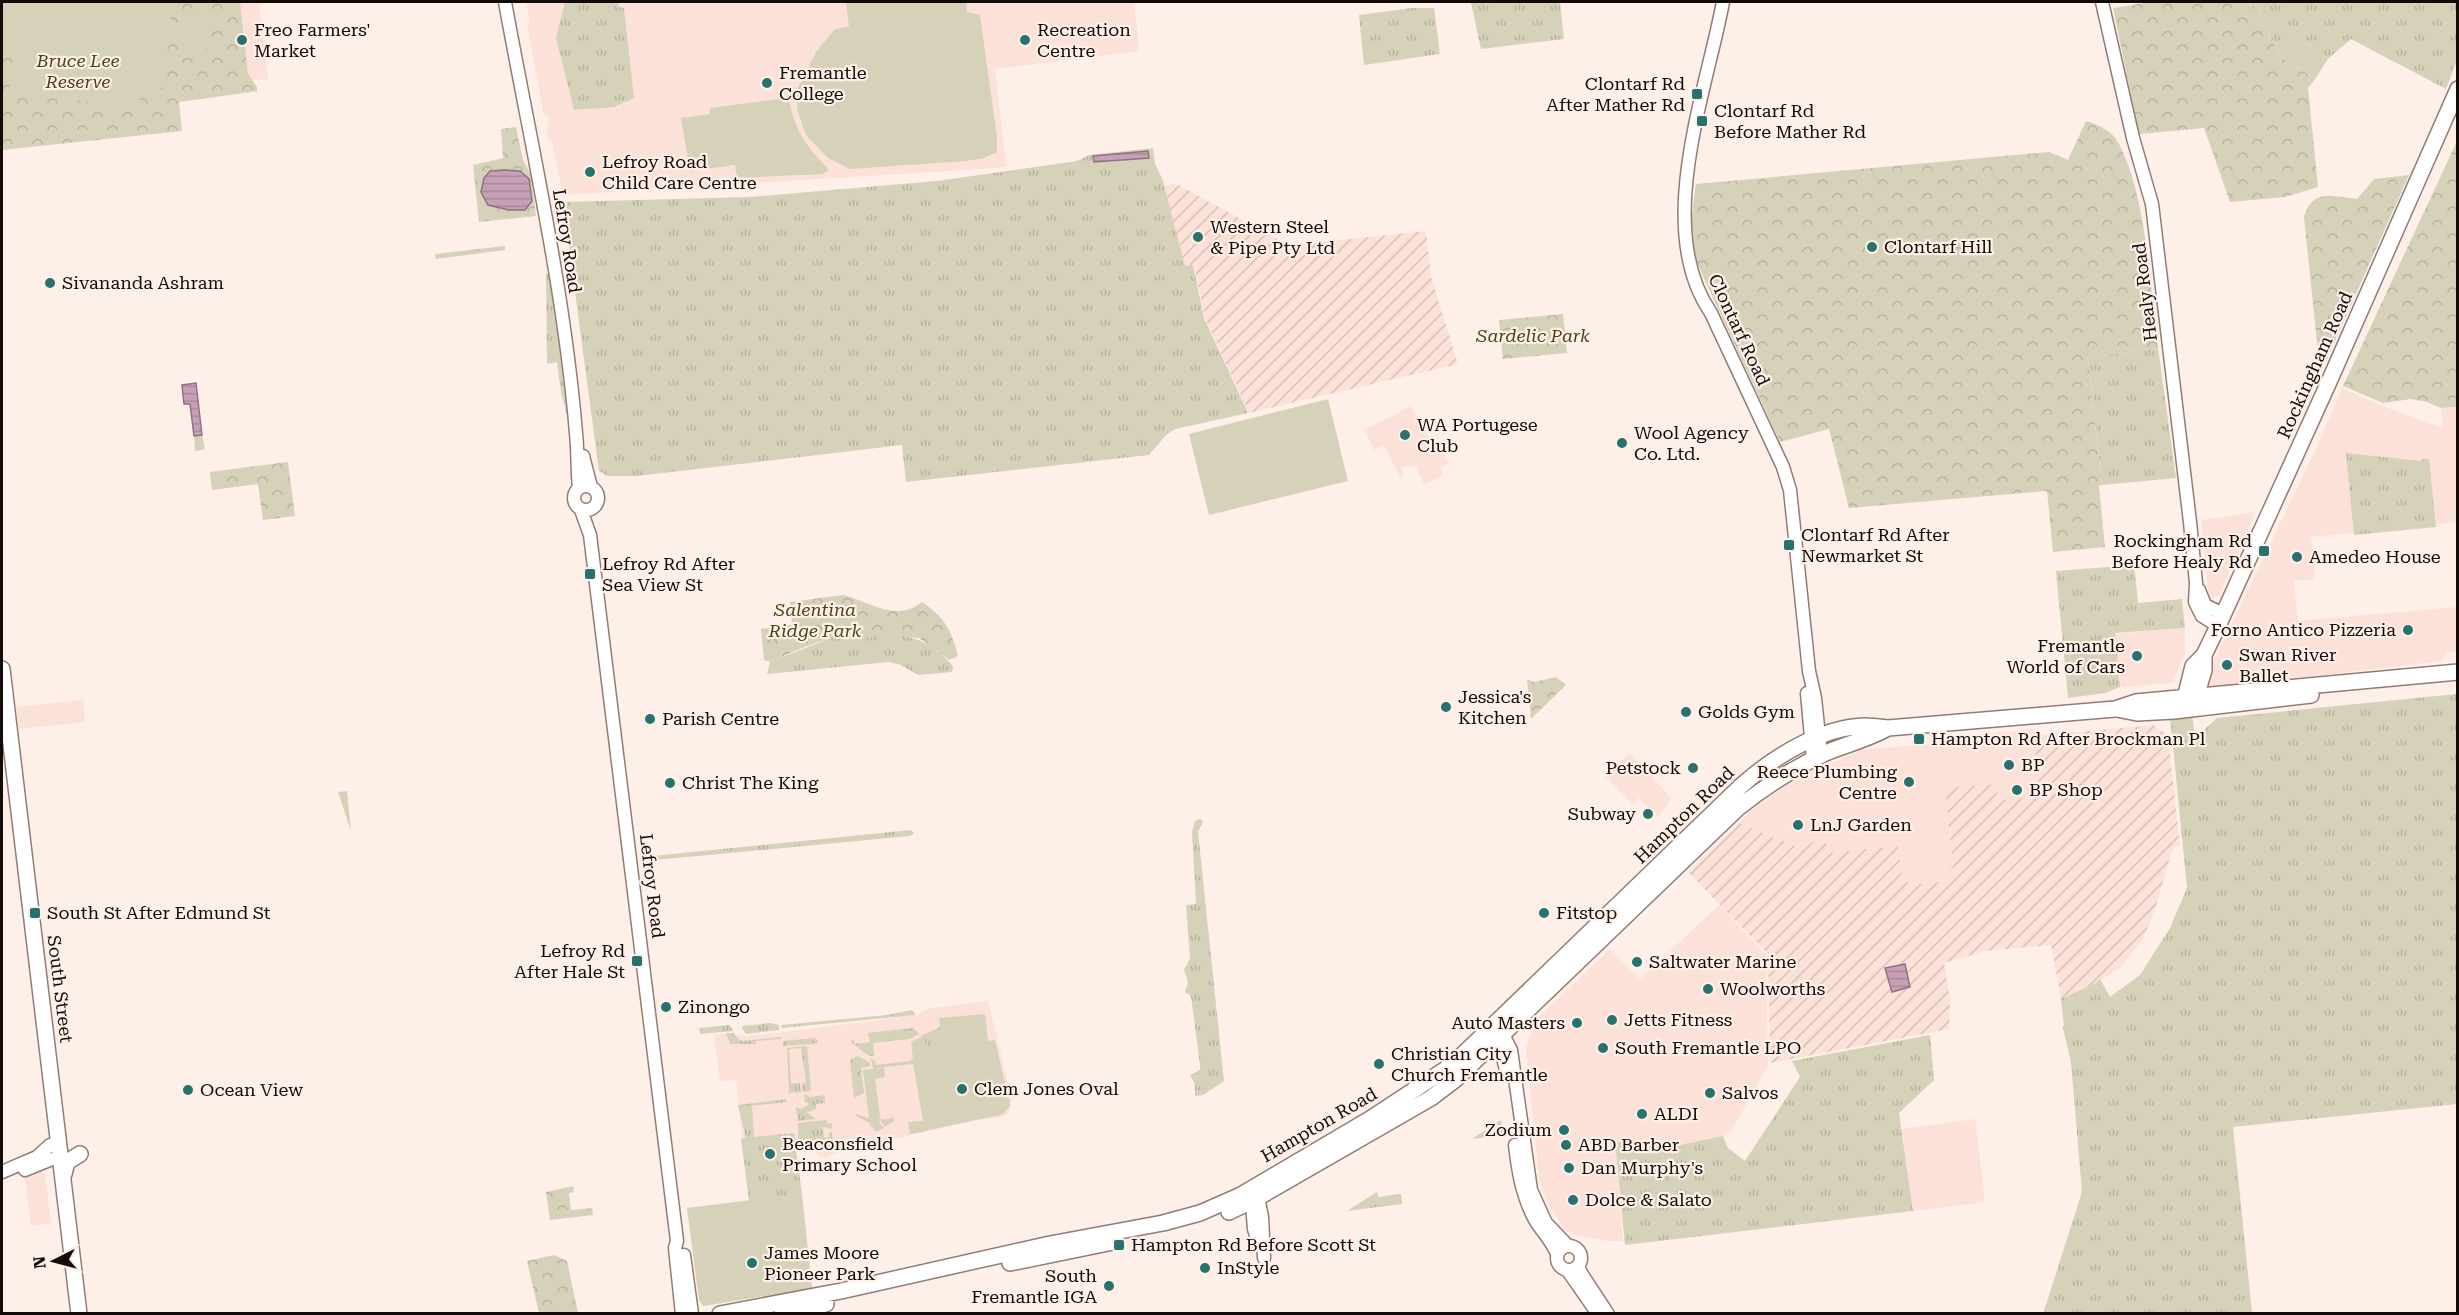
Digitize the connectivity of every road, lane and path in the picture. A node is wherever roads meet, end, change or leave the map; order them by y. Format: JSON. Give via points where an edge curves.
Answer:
{"nodes":[{"id":1,"x":505,"y":2,"type":"edge"},
{"id":2,"x":513,"y":2,"type":"edge"},
{"id":3,"x":1723,"y":2,"type":"edge"},
{"id":4,"x":2102,"y":2,"type":"edge"},
{"id":5,"x":2457,"y":89,"type":"edge"},
{"id":6,"x":585,"y":488,"type":"junction"},
{"id":7,"x":595,"y":507,"type":"junction"},
{"id":8,"x":581,"y":510,"type":"junction"},
{"id":9,"x":590,"y":535,"type":"junction"},
{"id":10,"x":2221,"y":620,"type":"junction"},
{"id":11,"x":2,"y":669,"type":"edge"},
{"id":12,"x":2457,"y":672,"type":"edge"},
{"id":13,"x":2457,"y":680,"type":"edge"},
{"id":14,"x":2189,"y":703,"type":"junction"},
{"id":15,"x":1888,"y":728,"type":"junction"},
{"id":16,"x":2,"y":739,"type":"edge"},
{"id":17,"x":1815,"y":739,"type":"junction"},
{"id":18,"x":1817,"y":757,"type":"junction"},
{"id":19,"x":1496,"y":1033,"type":"junction"},
{"id":20,"x":61,"y":1157,"type":"junction"},
{"id":21,"x":2,"y":1172,"type":"edge"},
{"id":22,"x":2,"y":1179,"type":"edge"},
{"id":23,"x":1252,"y":1194,"type":"junction"},
{"id":24,"x":1228,"y":1212,"type":"junction"},
{"id":25,"x":1254,"y":1229,"type":"junction"},
{"id":26,"x":677,"y":1241,"type":"junction"},
{"id":27,"x":1569,"y":1246,"type":"junction"},
{"id":28,"x":1557,"y":1254,"type":"junction"},
{"id":29,"x":1573,"y":1268,"type":"junction"},
{"id":30,"x":72,"y":1314,"type":"edge"},
{"id":31,"x":79,"y":1314,"type":"edge"},
{"id":32,"x":682,"y":1314,"type":"edge"},
{"id":33,"x":692,"y":1314,"type":"edge"},
{"id":34,"x":720,"y":1314,"type":"edge"},
{"id":35,"x":782,"y":1314,"type":"edge"},
{"id":36,"x":1598,"y":1314,"type":"edge"},
{"id":37,"x":1608,"y":1314,"type":"edge"}],
"edges":[{"from":1,"to":6,"type":"street","name":"Lefroy Road","via":[[556,277]]},
{"from":2,"to":6,"type":"street","name":"Lefroy Road","via":[[554,219]]},
{"from":3,"to":17,"type":"street","name":"Clontarf Road","via":[[1691,154],[1683,208],[1685,247],[1700,295],[1787,477],[1809,671],[1807,698]]},
{"from":4,"to":10,"type":"street","name":"Healy Road","via":[[2152,204],[2196,583],[2194,594],[2199,612]]},
{"from":5,"to":10,"type":"main road","name":"Rockingham Road"},
{"from":6,"to":7,"type":"street","name":"Lefroy Road","via":[[598,497]]},
{"from":6,"to":8,"type":"street","name":"Lefroy Road","via":[[573,499]]},
{"from":7,"to":8,"type":"street"},
{"from":7,"to":9,"type":"street","name":"Lefroy Road"},
{"from":8,"to":9,"type":"street","name":"Lefroy Road"},
{"from":9,"to":26,"type":"street","name":"Lefroy Road"},
{"from":10,"to":14,"type":"main road","name":"Rockingham Road","via":[[2204,655],[2193,666]]},
{"from":11,"to":20,"type":"main road","name":"South Street","via":[[50,1065],[56,1147]]},
{"from":12,"to":14,"type":"main road"},
{"from":13,"to":14,"type":"main road"},
{"from":14,"to":15,"type":"main road","name":"Hampton Road","via":[[2138,713],[2115,709]]},
{"from":15,"to":17,"type":"main road","name":"Hampton Road","via":[[1864,726]]},
{"from":15,"to":18,"type":"main road","name":"Hampton Road"},
{"from":16,"to":20,"type":"main road","name":"South Street"},
{"from":17,"to":18,"type":"street","name":"Clontarf Road"},
{"from":17,"to":19,"type":"main road","name":"Hampton Road","via":[[1775,759],[1741,786]]},
{"from":18,"to":19,"type":"main road","name":"Hampton Road","via":[[1738,808]]},
{"from":19,"to":23,"type":"main road","name":"Hampton Road","via":[[1420,1088]]},
{"from":19,"to":27,"type":"street","via":[[1511,1050],[1531,1190],[1546,1223]]},
{"from":19,"to":28,"type":"street","via":[[1508,1077],[1522,1191],[1533,1217]]},
{"from":20,"to":21,"type":"street","via":[[37,1157]]},
{"from":20,"to":22,"type":"street"},
{"from":20,"to":30,"type":"main road","name":"South Street","via":[[59,1214]]},
{"from":20,"to":31,"type":"main road","name":"South Street"},
{"from":23,"to":24,"type":"main road","name":"Hampton Road"},
{"from":23,"to":25,"type":"street"},
{"from":23,"to":25,"type":"street","via":[[1262,1217],[1264,1258]]},
{"from":23,"to":34,"type":"main road","name":"Hampton Road","via":[[1163,1223]]},
{"from":24,"to":25,"type":"street","via":[[1241,1210],[1248,1214]]},
{"from":24,"to":35,"type":"main road","name":"Hampton Road","via":[[1195,1224]]},
{"from":26,"to":32,"type":"street","name":"Lefroy Road"},
{"from":26,"to":33,"type":"street","name":"Lefroy Road","via":[[684,1259]]},
{"from":27,"to":28,"type":"street"},
{"from":27,"to":29,"type":"street","via":[[1580,1253],[1581,1261]]},
{"from":28,"to":29,"type":"street","via":[[1559,1266]]},
{"from":29,"to":36,"type":"street"},
{"from":29,"to":37,"type":"street","via":[[1581,1273]]}]}
